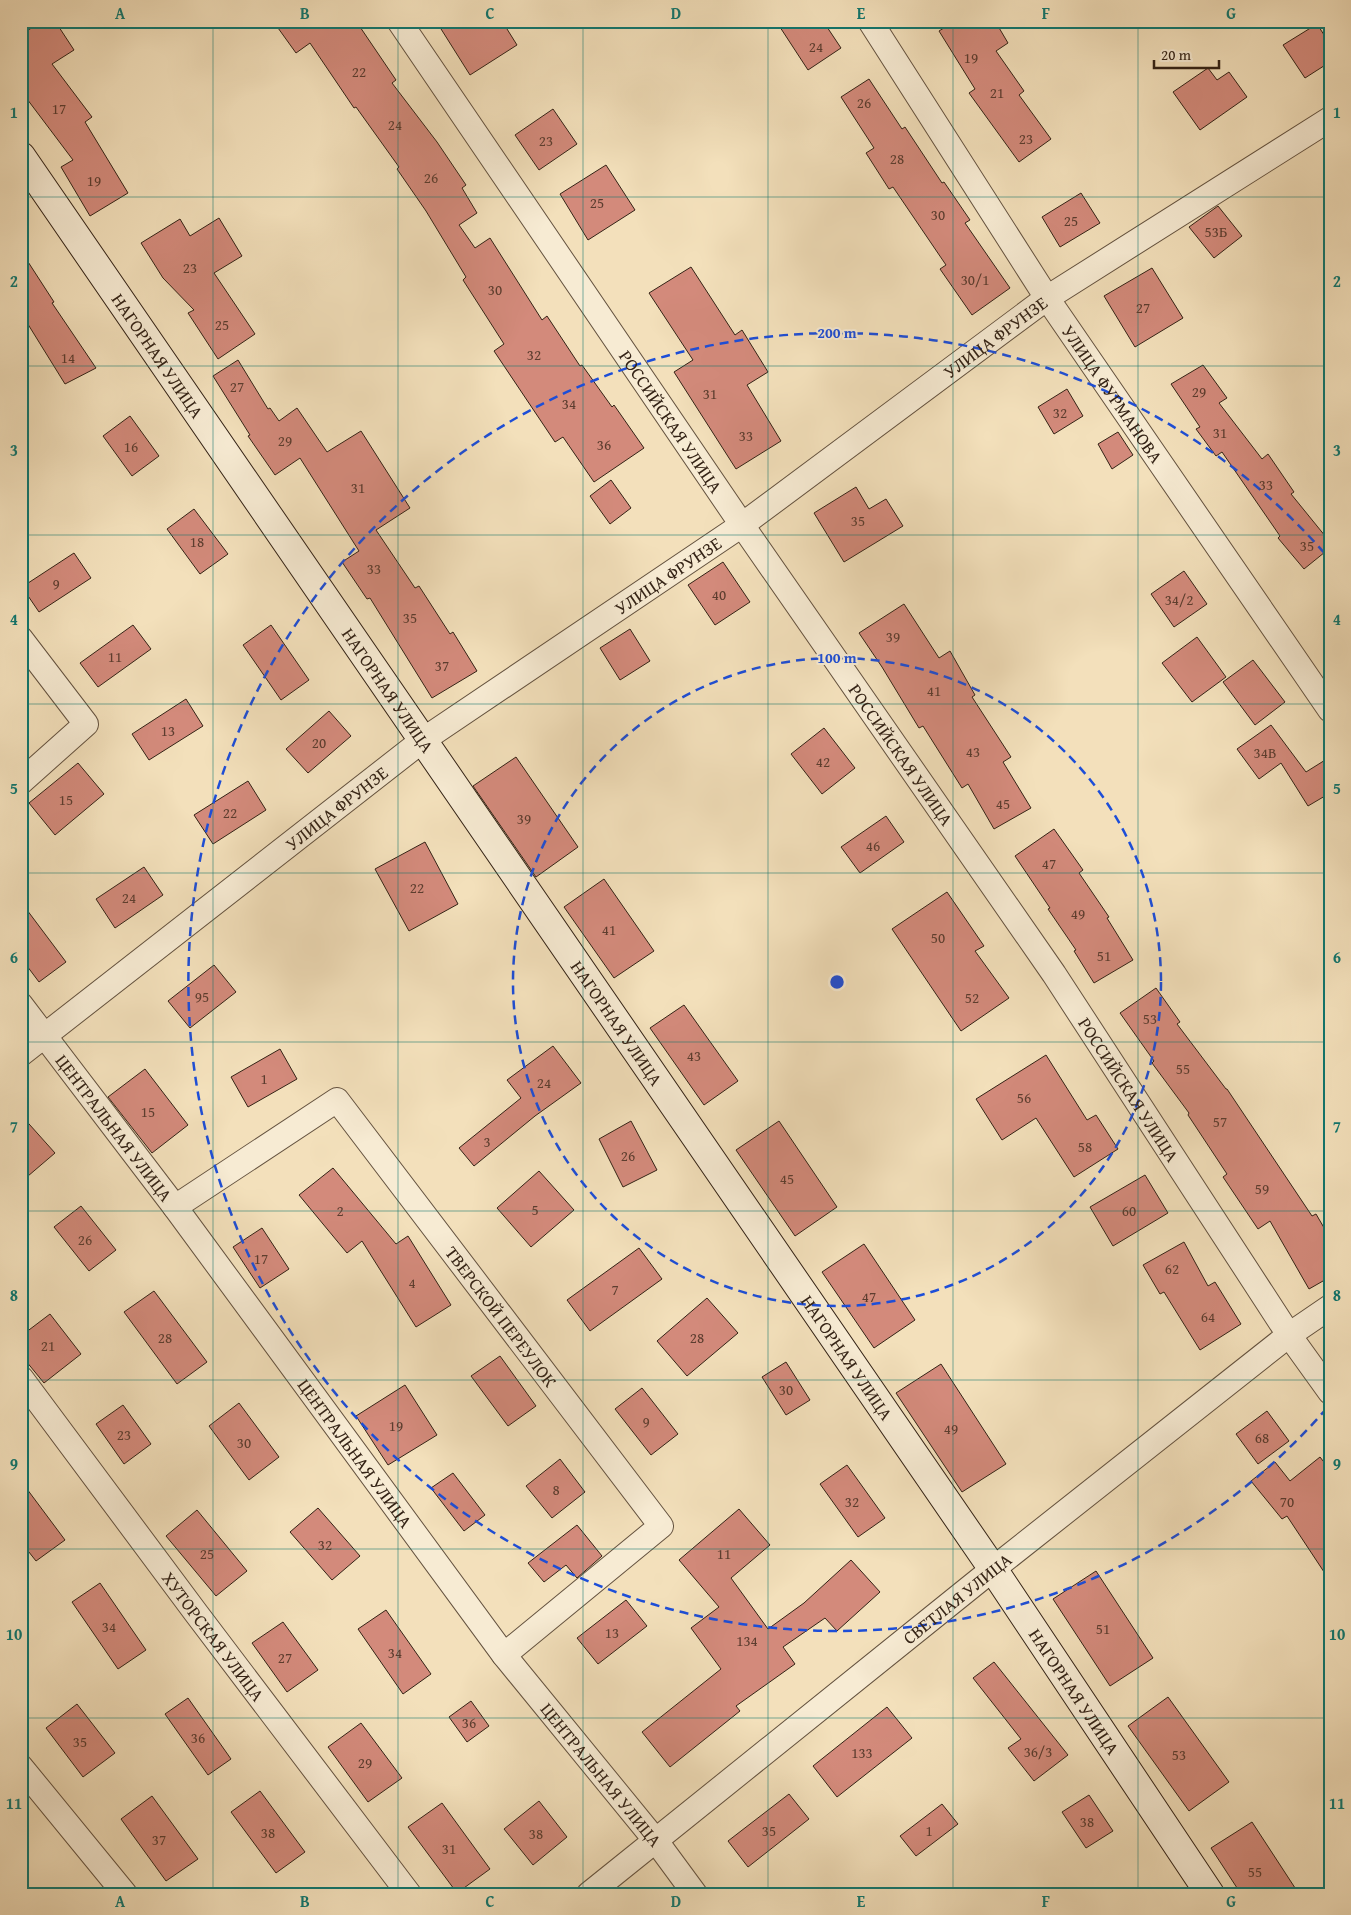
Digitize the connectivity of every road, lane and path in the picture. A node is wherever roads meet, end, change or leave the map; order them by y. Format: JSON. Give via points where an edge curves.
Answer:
{"nodes":[{"id":1,"x":399,"y":21,"type":"edge"},
{"id":2,"x":870,"y":21,"type":"edge"},
{"id":3,"x":1330,"y":119,"type":"edge"},
{"id":4,"x":21,"y":156,"type":"edge"},
{"id":5,"x":1047,"y":298,"type":"junction"},
{"id":6,"x":742,"y":525,"type":"junction"},
{"id":7,"x":21,"y":639,"type":"edge"},
{"id":8,"x":1330,"y":710,"type":"edge"},
{"id":9,"x":423,"y":740,"type":"junction"},
{"id":10,"x":21,"y":782,"type":"edge"},
{"id":11,"x":21,"y":1006,"type":"edge"},
{"id":12,"x":44,"y":1036,"type":"junction"},
{"id":13,"x":21,"y":1054,"type":"edge"},
{"id":14,"x":175,"y":1206,"type":"junction"},
{"id":15,"x":1330,"y":1306,"type":"edge"},
{"id":16,"x":1289,"y":1334,"type":"junction"},
{"id":17,"x":21,"y":1378,"type":"edge"},
{"id":18,"x":1330,"y":1392,"type":"edge"},
{"id":19,"x":993,"y":1569,"type":"junction"},
{"id":20,"x":504,"y":1655,"type":"junction"},
{"id":21,"x":21,"y":1768,"type":"edge"},
{"id":22,"x":656,"y":1841,"type":"junction"},
{"id":23,"x":125,"y":1894,"type":"edge"},
{"id":24,"x":409,"y":1894,"type":"edge"},
{"id":25,"x":590,"y":1894,"type":"edge"},
{"id":26,"x":696,"y":1894,"type":"edge"},
{"id":27,"x":1210,"y":1894,"type":"edge"}],
"edges":[{"from":1,"to":6,"type":"street","name":"РОССИЙСКАЯ УЛИЦА"},
{"from":2,"to":5,"type":"street","name":"УЛИЦА ФУРМАНОВА"},
{"from":3,"to":5,"type":"street","name":"УЛИЦА ФРУНЗЕ"},
{"from":4,"to":9,"type":"street","name":"НАГОРНАЯ УЛИЦА"},
{"from":5,"to":6,"type":"street","name":"УЛИЦА ФРУНЗЕ"},
{"from":5,"to":8,"type":"street","name":"УЛИЦА ФУРМАНОВА"},
{"from":6,"to":9,"type":"street","name":"УЛИЦА ФРУНЗЕ"},
{"from":6,"to":16,"type":"street","name":"РОССИЙСКАЯ УЛИЦА","via":[[1054,974]]},
{"from":7,"to":10,"type":"street","via":[[86,724]]},
{"from":9,"to":12,"type":"street","name":"УЛИЦА ФРУНЗЕ"},
{"from":9,"to":19,"type":"street","name":"НАГОРНАЯ УЛИЦА"},
{"from":11,"to":12,"type":"street","name":"ЦЕНТРАЛЬНАЯ УЛИЦА"},
{"from":12,"to":13,"type":"street","name":"УЛИЦА ФРУНЗЕ"},
{"from":12,"to":14,"type":"street","name":"ЦЕНТРАЛЬНАЯ УЛИЦА"},
{"from":14,"to":20,"type":"street","name":"ЦЕНТРАЛЬНАЯ УЛИЦА"},
{"from":14,"to":20,"type":"street","name":"ТВЕРСКОЙ ПЕРЕУЛОК","via":[[338,1100],[661,1526]]},
{"from":15,"to":16,"type":"street","name":"СВЕТЛАЯ УЛИЦА"},
{"from":16,"to":18,"type":"street","name":"РОССИЙСКАЯ УЛИЦА"},
{"from":16,"to":19,"type":"street","name":"СВЕТЛАЯ УЛИЦА"},
{"from":17,"to":24,"type":"street","name":"ХУТОРСКАЯ УЛИЦА"},
{"from":19,"to":22,"type":"street","name":"СВЕТЛАЯ УЛИЦА"},
{"from":19,"to":27,"type":"street","name":"НАГОРНАЯ УЛИЦА"},
{"from":20,"to":22,"type":"street","name":"ЦЕНТРАЛЬНАЯ УЛИЦА"},
{"from":21,"to":23,"type":"street"},
{"from":22,"to":25,"type":"street","name":"СВЕТЛАЯ УЛИЦА"},
{"from":22,"to":26,"type":"street","name":"ЦЕНТРАЛЬНАЯ УЛИЦА"}]}
